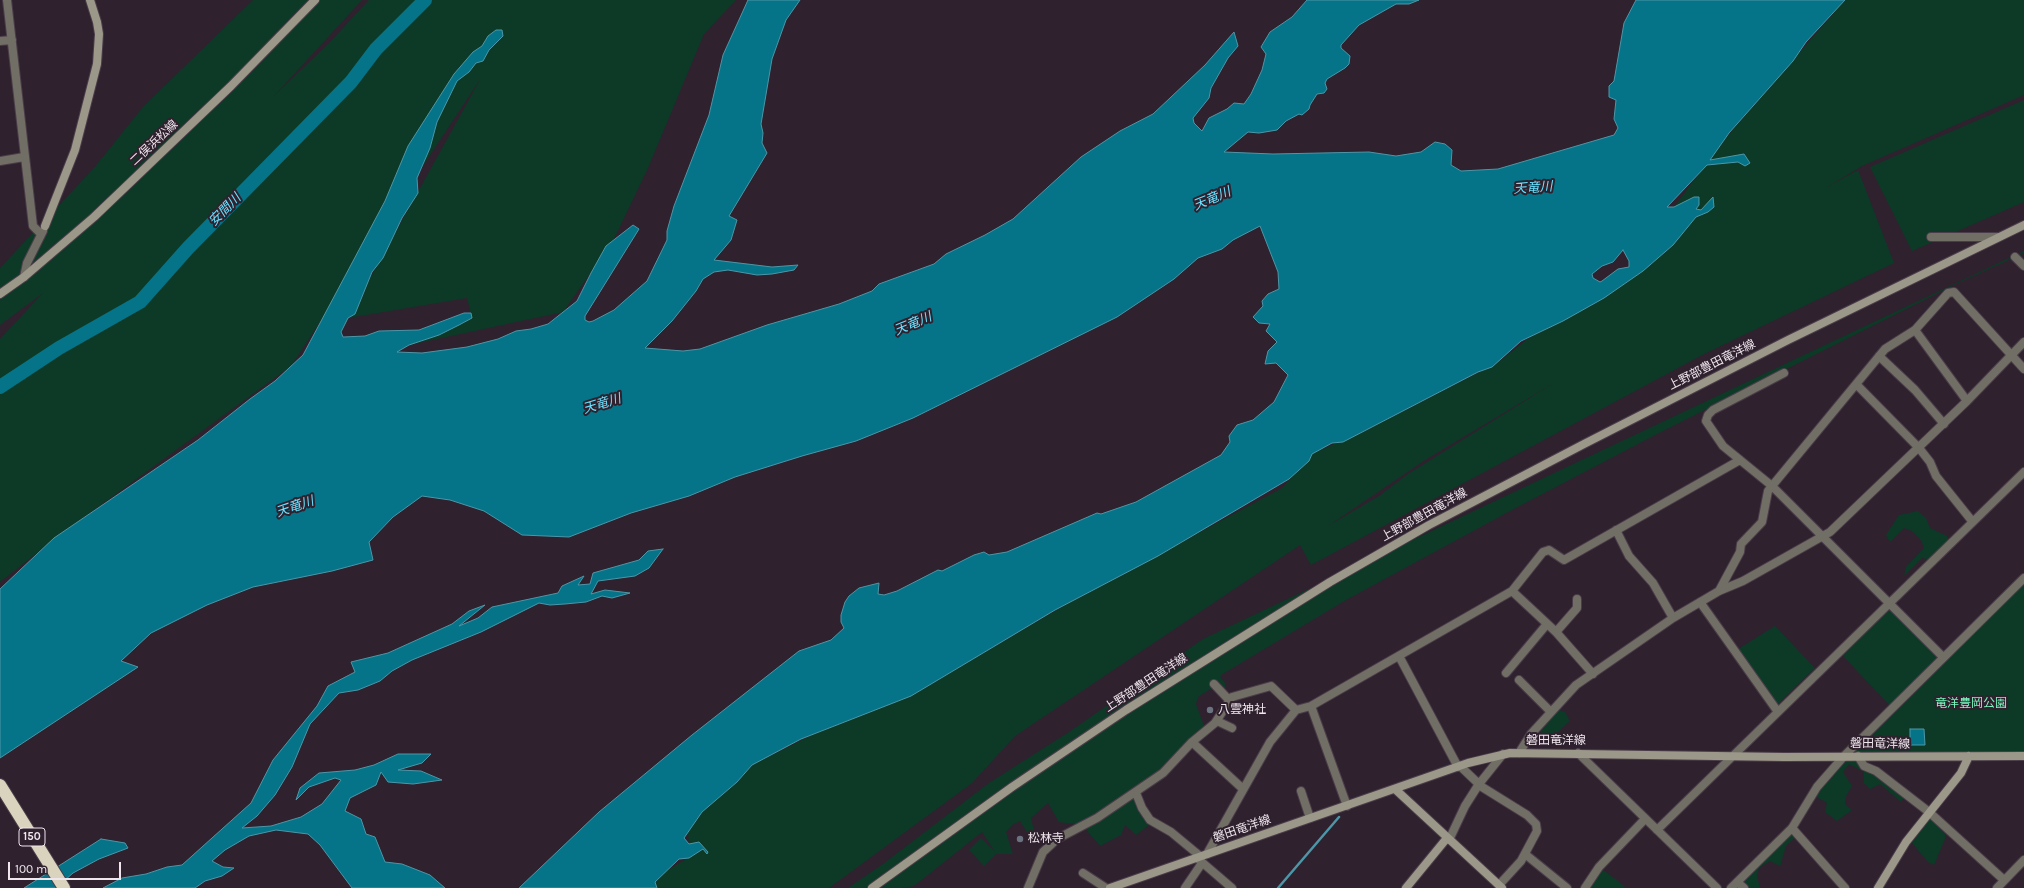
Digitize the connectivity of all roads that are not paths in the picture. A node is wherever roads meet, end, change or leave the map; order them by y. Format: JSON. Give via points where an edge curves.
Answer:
{"nodes":[{"id":1,"x":7,"y":0,"type":"edge"},
{"id":2,"x":90,"y":0,"type":"edge"},
{"id":3,"x":315,"y":0,"type":"edge"},
{"id":4,"x":12,"y":40,"type":"junction"},
{"id":5,"x":0,"y":41,"type":"edge"},
{"id":6,"x":24,"y":157,"type":"junction"},
{"id":7,"x":0,"y":161,"type":"edge"},
{"id":8,"x":2024,"y":225,"type":"edge"},
{"id":9,"x":45,"y":226,"type":"joint"},
{"id":10,"x":41,"y":234,"type":"junction"},
{"id":11,"x":1931,"y":237,"type":"dead end"},
{"id":12,"x":1998,"y":237,"type":"junction"},
{"id":13,"x":2015,"y":257,"type":"dead end"},
{"id":14,"x":2024,"y":266,"type":"edge"},
{"id":15,"x":24,"y":277,"type":"junction"},
{"id":16,"x":0,"y":294,"type":"edge"},
{"id":17,"x":1915,"y":330,"type":"junction"},
{"id":18,"x":2024,"y":342,"type":"edge"},
{"id":19,"x":2011,"y":355,"type":"junction"},
{"id":20,"x":1879,"y":356,"type":"junction"},
{"id":21,"x":2024,"y":369,"type":"edge"},
{"id":22,"x":1784,"y":373,"type":"dead end"},
{"id":23,"x":1856,"y":384,"type":"junction"},
{"id":24,"x":1968,"y":401,"type":"junction"},
{"id":25,"x":1944,"y":424,"type":"junction"},
{"id":26,"x":1919,"y":448,"type":"junction"},
{"id":27,"x":1740,"y":460,"type":"junction"},
{"id":28,"x":2024,"y":472,"type":"edge"},
{"id":29,"x":1772,"y":486,"type":"junction"},
{"id":30,"x":1972,"y":521,"type":"junction"},
{"id":31,"x":1616,"y":530,"type":"junction"},
{"id":32,"x":1823,"y":537,"type":"junction"},
{"id":33,"x":2024,"y":578,"type":"edge"},
{"id":34,"x":1512,"y":591,"type":"junction"},
{"id":35,"x":1719,"y":591,"type":"junction"},
{"id":36,"x":1577,"y":599,"type":"dead end"},
{"id":37,"x":1700,"y":602,"type":"junction"},
{"id":38,"x":1889,"y":604,"type":"junction"},
{"id":39,"x":1673,"y":618,"type":"junction"},
{"id":40,"x":1547,"y":624,"type":"junction"},
{"id":41,"x":1556,"y":632,"type":"junction"},
{"id":42,"x":1399,"y":656,"type":"junction"},
{"id":43,"x":1943,"y":657,"type":"junction"},
{"id":44,"x":1506,"y":673,"type":"dead end"},
{"id":45,"x":1592,"y":674,"type":"junction"},
{"id":46,"x":1519,"y":680,"type":"dead end"},
{"id":47,"x":1214,"y":684,"type":"dead end"},
{"id":48,"x":1230,"y":701,"type":"junction"},
{"id":49,"x":1311,"y":706,"type":"junction"},
{"id":50,"x":1296,"y":710,"type":"junction"},
{"id":51,"x":1551,"y":712,"type":"junction"},
{"id":52,"x":1778,"y":712,"type":"junction"},
{"id":53,"x":1217,"y":720,"type":"junction"},
{"id":54,"x":1232,"y":728,"type":"dead end"},
{"id":55,"x":1192,"y":742,"type":"junction"},
{"id":56,"x":1519,"y":753,"type":"junction"},
{"id":57,"x":1578,"y":753,"type":"junction"},
{"id":58,"x":1503,"y":754,"type":"junction"},
{"id":59,"x":1734,"y":755,"type":"junction"},
{"id":60,"x":1845,"y":755,"type":"junction"},
{"id":61,"x":1858,"y":756,"type":"junction"},
{"id":62,"x":1969,"y":756,"type":"junction"},
{"id":63,"x":2024,"y":756,"type":"edge"},
{"id":64,"x":1459,"y":766,"type":"junction"},
{"id":65,"x":1479,"y":784,"type":"junction"},
{"id":66,"x":0,"y":785,"type":"edge"},
{"id":67,"x":1243,"y":789,"type":"junction"},
{"id":68,"x":1395,"y":789,"type":"junction"},
{"id":69,"x":1301,"y":791,"type":"dead end"},
{"id":70,"x":1136,"y":793,"type":"junction"},
{"id":71,"x":1348,"y":806,"type":"junction"},
{"id":72,"x":1929,"y":812,"type":"junction"},
{"id":73,"x":1310,"y":818,"type":"junction"},
{"id":74,"x":1645,"y":819,"type":"junction"},
{"id":75,"x":1792,"y":828,"type":"junction"},
{"id":76,"x":1657,"y":830,"type":"junction"},
{"id":77,"x":1448,"y":839,"type":"junction"},
{"id":78,"x":1525,"y":854,"type":"junction"},
{"id":79,"x":1201,"y":858,"type":"junction"},
{"id":80,"x":2024,"y":860,"type":"edge"},
{"id":81,"x":1083,"y":874,"type":"dead end"},
{"id":82,"x":2004,"y":880,"type":"junction"},
{"id":83,"x":1741,"y":885,"type":"edge"},
{"id":84,"x":1500,"y":886,"type":"edge"},
{"id":85,"x":874,"y":887,"type":"edge"},
{"id":86,"x":64,"y":888,"type":"edge"},
{"id":87,"x":1028,"y":888,"type":"edge"},
{"id":88,"x":1106,"y":888,"type":"edge"},
{"id":89,"x":1110,"y":888,"type":"edge"},
{"id":90,"x":1185,"y":888,"type":"edge"},
{"id":91,"x":1232,"y":888,"type":"edge"},
{"id":92,"x":1406,"y":888,"type":"edge"},
{"id":93,"x":1568,"y":888,"type":"edge"},
{"id":94,"x":1585,"y":888,"type":"edge"},
{"id":95,"x":1717,"y":888,"type":"edge"},
{"id":96,"x":1731,"y":888,"type":"edge"},
{"id":97,"x":1845,"y":888,"type":"edge"},
{"id":98,"x":1878,"y":888,"type":"edge"},
{"id":99,"x":1997,"y":888,"type":"edge"}],
"edges":[{"from":1,"to":4,"type":"street"},
{"from":2,"to":9,"type":"main road","via":[[97,22],[97,64],[67,175]]},
{"from":3,"to":15,"type":"main road","name":"二俣浜松線","via":[[196,120],[94,216]]},
{"from":4,"to":5,"type":"street"},
{"from":4,"to":6,"type":"street"},
{"from":6,"to":7,"type":"street"},
{"from":6,"to":10,"type":"street","via":[[33,226]]},
{"from":8,"to":12,"type":"main road","name":"上野部豊田竜洋線"},
{"from":9,"to":10,"type":"street"},
{"from":10,"to":15,"type":"street","via":[[27,263]]},
{"from":11,"to":12,"type":"street"},
{"from":12,"to":85,"type":"main road","name":"上野部豊田竜洋線","via":[[1584,444],[1429,525],[1330,582],[1126,710],[1012,787]]},
{"from":13,"to":14,"type":"street"},
{"from":15,"to":16,"type":"main road","name":"二俣浜松線"},
{"from":17,"to":19,"type":"street","via":[[1948,293],[1954,292]]},
{"from":17,"to":20,"type":"street","via":[[1885,349]]},
{"from":17,"to":24,"type":"street"},
{"from":18,"to":19,"type":"street"},
{"from":19,"to":21,"type":"street"},
{"from":19,"to":24,"type":"street"},
{"from":20,"to":23,"type":"street"},
{"from":20,"to":25,"type":"street","via":[[1915,390]]},
{"from":22,"to":27,"type":"street","via":[[1708,414],[1706,421],[1715,436]]},
{"from":23,"to":26,"type":"street"},
{"from":23,"to":29,"type":"street"},
{"from":24,"to":25,"type":"street"},
{"from":25,"to":26,"type":"street"},
{"from":26,"to":30,"type":"street","via":[[1930,462],[1936,476]]},
{"from":26,"to":32,"type":"street"},
{"from":27,"to":29,"type":"street"},
{"from":27,"to":31,"type":"street"},
{"from":28,"to":30,"type":"street"},
{"from":29,"to":32,"type":"street"},
{"from":29,"to":35,"type":"street","via":[[1768,491],[1762,522],[1741,544],[1740,552]]},
{"from":30,"to":38,"type":"street"},
{"from":31,"to":34,"type":"street","via":[[1564,560],[1549,550],[1543,552]]},
{"from":31,"to":39,"type":"street","via":[[1629,556],[1653,583]]},
{"from":32,"to":35,"type":"street","via":[[1743,581]]},
{"from":32,"to":38,"type":"street"},
{"from":33,"to":43,"type":"street"},
{"from":34,"to":40,"type":"street"},
{"from":34,"to":42,"type":"street"},
{"from":35,"to":37,"type":"street"},
{"from":36,"to":41,"type":"street","via":[[1577,608]]},
{"from":37,"to":39,"type":"street"},
{"from":37,"to":52,"type":"street"},
{"from":38,"to":43,"type":"street"},
{"from":38,"to":52,"type":"street"},
{"from":39,"to":45,"type":"street"},
{"from":40,"to":41,"type":"street"},
{"from":40,"to":44,"type":"street"},
{"from":41,"to":45,"type":"street"},
{"from":42,"to":49,"type":"street"},
{"from":42,"to":64,"type":"street"},
{"from":43,"to":60,"type":"street"},
{"from":45,"to":51,"type":"street","via":[[1576,685]]},
{"from":46,"to":51,"type":"street"},
{"from":47,"to":48,"type":"street"},
{"from":48,"to":50,"type":"street","via":[[1232,697],[1271,686]]},
{"from":48,"to":53,"type":"street"},
{"from":49,"to":50,"type":"street"},
{"from":49,"to":71,"type":"street"},
{"from":50,"to":67,"type":"street","via":[[1270,742]]},
{"from":51,"to":56,"type":"street","via":[[1530,734]]},
{"from":52,"to":59,"type":"street"},
{"from":53,"to":54,"type":"street"},
{"from":53,"to":55,"type":"street"},
{"from":55,"to":67,"type":"street"},
{"from":55,"to":70,"type":"street","via":[[1163,773]]},
{"from":56,"to":57,"type":"main road","name":"磐田竜洋線"},
{"from":56,"to":58,"type":"main road","name":"磐田竜洋線"},
{"from":57,"to":59,"type":"main road","name":"磐田竜洋線"},
{"from":57,"to":74,"type":"street"},
{"from":58,"to":64,"type":"main road","name":"磐田竜洋線"},
{"from":58,"to":65,"type":"street"},
{"from":59,"to":60,"type":"main road","name":"磐田竜洋線"},
{"from":59,"to":76,"type":"street"},
{"from":60,"to":61,"type":"main road","name":"磐田竜洋線"},
{"from":60,"to":75,"type":"street","via":[[1817,787]]},
{"from":61,"to":62,"type":"main road","name":"磐田竜洋線"},
{"from":61,"to":72,"type":"street","via":[[1864,766],[1876,771]]},
{"from":62,"to":63,"type":"main road","name":"磐田竜洋線"},
{"from":62,"to":72,"type":"main road","via":[[1961,774]]},
{"from":64,"to":65,"type":"street"},
{"from":64,"to":68,"type":"main road","name":"磐田竜洋線"},
{"from":65,"to":77,"type":"street"},
{"from":65,"to":78,"type":"street","via":[[1527,815],[1536,824],[1537,831]]},
{"from":66,"to":86,"type":"highway","number":"150"},
{"from":67,"to":79,"type":"street"},
{"from":68,"to":71,"type":"main road","name":"磐田竜洋線"},
{"from":68,"to":77,"type":"main road"},
{"from":69,"to":73,"type":"street"},
{"from":70,"to":79,"type":"street","via":[[1150,820],[1171,832]]},
{"from":70,"to":87,"type":"street","via":[[1057,839],[1043,852]]},
{"from":71,"to":73,"type":"main road","name":"磐田竜洋線"},
{"from":72,"to":82,"type":"street"},
{"from":72,"to":98,"type":"main road","via":[[1906,842]]},
{"from":73,"to":79,"type":"main road","name":"磐田竜洋線"},
{"from":74,"to":76,"type":"street"},
{"from":74,"to":94,"type":"street","via":[[1600,867]]},
{"from":75,"to":83,"type":"street"},
{"from":75,"to":97,"type":"street"},
{"from":76,"to":95,"type":"street"},
{"from":77,"to":84,"type":"main road"},
{"from":77,"to":92,"type":"main road"},
{"from":78,"to":84,"type":"street"},
{"from":78,"to":93,"type":"street"},
{"from":79,"to":89,"type":"main road","name":"磐田竜洋線"},
{"from":79,"to":90,"type":"street"},
{"from":79,"to":91,"type":"street"},
{"from":80,"to":82,"type":"street"},
{"from":81,"to":88,"type":"street"},
{"from":82,"to":99,"type":"street"},
{"from":83,"to":96,"type":"street"}]}
